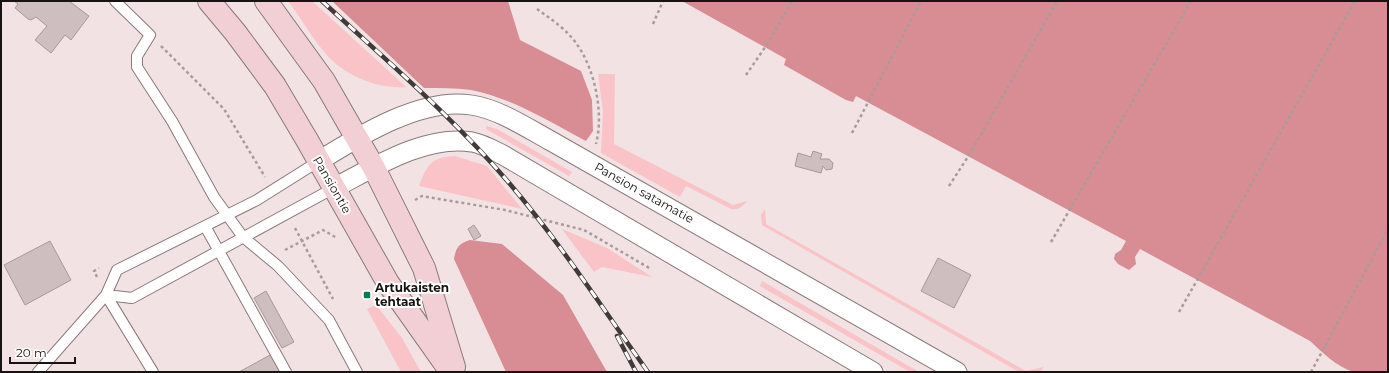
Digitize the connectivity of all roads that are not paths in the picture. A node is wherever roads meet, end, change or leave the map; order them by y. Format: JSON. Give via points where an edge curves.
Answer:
{"nodes":[{"id":1,"x":115,"y":1,"type":"edge"},
{"id":2,"x":209,"y":1,"type":"edge"},
{"id":3,"x":266,"y":1,"type":"edge"},
{"id":4,"x":357,"y":138,"type":"junction"},
{"id":5,"x":318,"y":161,"type":"junction"},
{"id":6,"x":374,"y":168,"type":"junction"},
{"id":7,"x":334,"y":188,"type":"junction"},
{"id":8,"x":228,"y":215,"type":"junction"},
{"id":9,"x":205,"y":226,"type":"junction"},
{"id":10,"x":243,"y":237,"type":"junction"},
{"id":11,"x":219,"y":250,"type":"junction"},
{"id":12,"x":106,"y":295,"type":"junction"},
{"id":13,"x":38,"y":372,"type":"edge"},
{"id":14,"x":153,"y":372,"type":"edge"},
{"id":15,"x":286,"y":372,"type":"edge"},
{"id":16,"x":357,"y":372,"type":"edge"},
{"id":17,"x":451,"y":372,"type":"edge"},
{"id":18,"x":456,"y":372,"type":"edge"},
{"id":19,"x":873,"y":372,"type":"edge"},
{"id":20,"x":957,"y":372,"type":"edge"}],
"edges":[{"from":1,"to":8,"type":"lane","via":[[150,36],[137,56],[137,67],[172,121],[214,197]]},
{"from":2,"to":5,"type":"street","name":"Pansiontie","via":[[256,59]]},
{"from":3,"to":4,"type":"street","via":[[324,81]]},
{"from":4,"to":5,"type":"street","name":"Pansion satamatie"},
{"from":4,"to":6,"type":"street"},
{"from":4,"to":20,"type":"street","name":"Pansion satamatie","via":[[385,123],[444,105],[471,105],[492,111],[588,162]]},
{"from":5,"to":7,"type":"street","name":"Pansiontie"},
{"from":5,"to":8,"type":"lane"},
{"from":6,"to":7,"type":"street"},
{"from":6,"to":18,"type":"street","via":[[424,268]]},
{"from":6,"to":19,"type":"street","via":[[405,153],[432,144],[455,141],[482,145]]},
{"from":7,"to":10,"type":"lane"},
{"from":7,"to":17,"type":"street","name":"Pansiontie","via":[[388,283]]},
{"from":8,"to":9,"type":"lane"},
{"from":8,"to":10,"type":"lane"},
{"from":9,"to":11,"type":"lane"},
{"from":9,"to":12,"type":"lane","via":[[117,270]]},
{"from":10,"to":11,"type":"lane"},
{"from":10,"to":16,"type":"lane","via":[[270,258],[328,320]]},
{"from":11,"to":12,"type":"lane","via":[[132,298]]},
{"from":11,"to":15,"type":"lane"},
{"from":12,"to":13,"type":"lane"},
{"from":12,"to":14,"type":"lane"}]}
